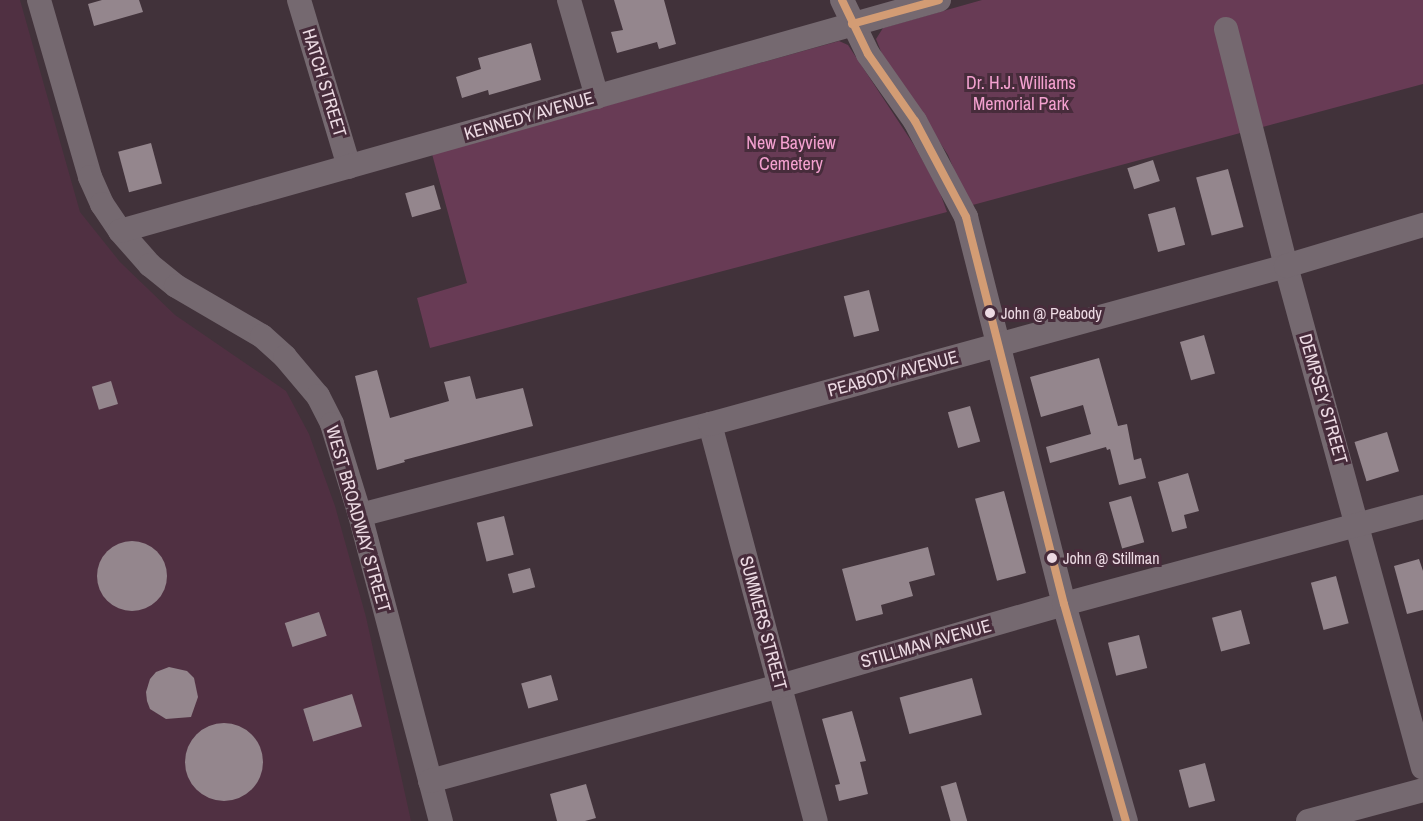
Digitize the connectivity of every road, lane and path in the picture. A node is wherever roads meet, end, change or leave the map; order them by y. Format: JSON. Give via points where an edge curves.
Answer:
{"nodes":[{"id":1,"x":39,"y":0,"type":"edge"},
{"id":2,"x":299,"y":0,"type":"edge"},
{"id":3,"x":569,"y":0,"type":"edge"},
{"id":4,"x":842,"y":0,"type":"edge"},
{"id":5,"x":939,"y":0,"type":"edge"},
{"id":6,"x":852,"y":24,"type":"junction"},
{"id":7,"x":1226,"y":29,"type":"dead end"},
{"id":8,"x":597,"y":97,"type":"junction"},
{"id":9,"x":349,"y":167,"type":"junction"},
{"id":10,"x":1423,"y":225,"type":"edge"},
{"id":11,"x":120,"y":231,"type":"junction"},
{"id":12,"x":1286,"y":266,"type":"junction"},
{"id":13,"x":999,"y":344,"type":"junction"},
{"id":14,"x":710,"y":424,"type":"junction"},
{"id":15,"x":1423,"y":507,"type":"edge"},
{"id":16,"x":360,"y":515,"type":"junction"},
{"id":17,"x":1358,"y":524,"type":"junction"},
{"id":18,"x":1064,"y":604,"type":"junction"},
{"id":19,"x":780,"y":686,"type":"junction"},
{"id":20,"x":1423,"y":768,"type":"edge"},
{"id":21,"x":430,"y":781,"type":"junction"},
{"id":22,"x":1423,"y":790,"type":"edge"},
{"id":23,"x":441,"y":821,"type":"edge"},
{"id":24,"x":816,"y":821,"type":"edge"},
{"id":25,"x":1126,"y":821,"type":"edge"},
{"id":26,"x":1308,"y":821,"type":"edge"}],
"edges":[{"from":1,"to":11,"type":"street","name":"WEST BROADWAY STREET","via":[[90,177]]},
{"from":2,"to":9,"type":"street","name":"HATCH STREET"},
{"from":3,"to":8,"type":"street"},
{"from":4,"to":6,"type":"street"},
{"from":5,"to":6,"type":"street","name":"KENNEDY AVENUE"},
{"from":6,"to":8,"type":"street","name":"KENNEDY AVENUE"},
{"from":6,"to":13,"type":"street","via":[[868,54],[915,120],[966,217]]},
{"from":7,"to":12,"type":"street","name":"DEMPSEY STREET"},
{"from":8,"to":9,"type":"street","name":"KENNEDY AVENUE"},
{"from":9,"to":11,"type":"street","name":"KENNEDY AVENUE"},
{"from":10,"to":12,"type":"street","name":"PEABODY AVENUE"},
{"from":11,"to":16,"type":"street","name":"WEST BROADWAY STREET","via":[[150,265],[176,286],[262,336],[318,396],[332,424]]},
{"from":12,"to":13,"type":"street","name":"PEABODY AVENUE"},
{"from":12,"to":17,"type":"street","name":"DEMPSEY STREET"},
{"from":13,"to":14,"type":"street","name":"PEABODY AVENUE"},
{"from":13,"to":18,"type":"street"},
{"from":14,"to":16,"type":"street","name":"PEABODY AVENUE"},
{"from":14,"to":19,"type":"street","name":"SUMMERS STREET"},
{"from":15,"to":17,"type":"street","name":"STILLMAN AVENUE"},
{"from":16,"to":21,"type":"street","name":"WEST BROADWAY STREET"},
{"from":17,"to":18,"type":"street","name":"STILLMAN AVENUE"},
{"from":17,"to":20,"type":"street","name":"DEMPSEY STREET"},
{"from":18,"to":19,"type":"street","name":"STILLMAN AVENUE"},
{"from":18,"to":25,"type":"street"},
{"from":19,"to":21,"type":"street","name":"STILLMAN AVENUE"},
{"from":19,"to":24,"type":"street","name":"SUMMERS STREET"},
{"from":21,"to":23,"type":"street","name":"WEST BROADWAY STREET"},
{"from":22,"to":26,"type":"street"}]}
